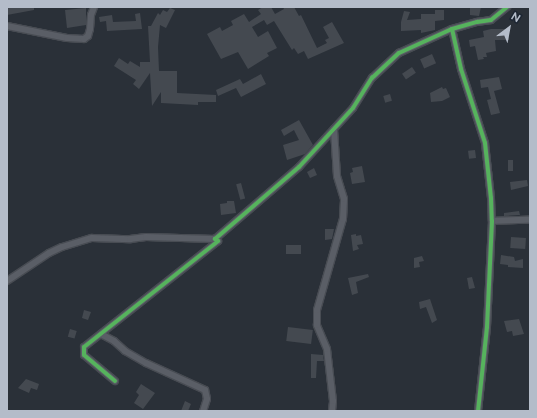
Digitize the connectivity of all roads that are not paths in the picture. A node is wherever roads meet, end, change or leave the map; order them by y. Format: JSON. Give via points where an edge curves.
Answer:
{"nodes":[{"id":1,"x":94,"y":7,"type":"edge"},
{"id":2,"x":507,"y":7,"type":"edge"},
{"id":3,"x":7,"y":26,"type":"edge"},
{"id":4,"x":452,"y":29,"type":"junction"},
{"id":5,"x":334,"y":129,"type":"junction"},
{"id":6,"x":530,"y":220,"type":"edge"},
{"id":7,"x":492,"y":221,"type":"junction"},
{"id":8,"x":215,"y":239,"type":"junction"},
{"id":9,"x":7,"y":281,"type":"edge"},
{"id":10,"x":101,"y":334,"type":"junction"},
{"id":11,"x":115,"y":380,"type":"dead end"},
{"id":12,"x":203,"y":411,"type":"edge"},
{"id":13,"x":332,"y":411,"type":"edge"},
{"id":14,"x":478,"y":411,"type":"edge"}],
"edges":[{"from":1,"to":3,"type":"street","via":[[88,36],[84,39]]},
{"from":2,"to":4,"type":"street","via":[[491,20]]},
{"from":4,"to":5,"type":"street","via":[[399,52],[372,78],[353,108]]},
{"from":4,"to":7,"type":"street","via":[[461,69],[485,143]]},
{"from":5,"to":8,"type":"street","via":[[299,167]]},
{"from":5,"to":13,"type":"street","via":[[337,176],[344,199],[343,219],[318,310],[317,325],[327,349]]},
{"from":6,"to":7,"type":"street"},
{"from":7,"to":14,"type":"street","via":[[487,327]]},
{"from":8,"to":9,"type":"street","via":[[92,238],[49,253]]},
{"from":8,"to":10,"type":"street","via":[[218,242]]},
{"from":10,"to":11,"type":"street","via":[[82,351]]},
{"from":10,"to":12,"type":"street","via":[[146,363],[205,390],[207,399]]}]}
